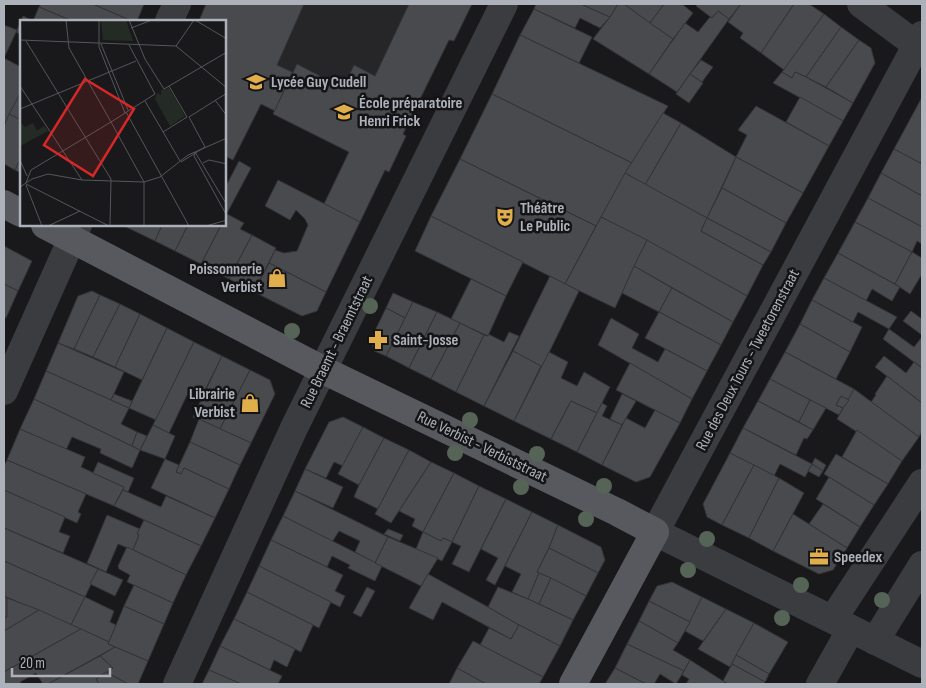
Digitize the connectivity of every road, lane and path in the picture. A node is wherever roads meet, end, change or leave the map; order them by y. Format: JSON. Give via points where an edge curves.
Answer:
{"nodes":[{"id":1,"x":177,"y":4,"type":"edge"},
{"id":2,"x":504,"y":4,"type":"edge"},
{"id":3,"x":861,"y":4,"type":"edge"},
{"id":4,"x":169,"y":20,"type":"edge"},
{"id":5,"x":920,"y":43,"type":"edge"},
{"id":6,"x":4,"y":204,"type":"edge"},
{"id":7,"x":20,"y":212,"type":"edge"},
{"id":8,"x":49,"y":226,"type":"edge"},
{"id":9,"x":75,"y":232,"type":"edge"},
{"id":10,"x":323,"y":370,"type":"junction"},
{"id":11,"x":4,"y":391,"type":"edge"},
{"id":12,"x":922,"y":483,"type":"edge"},
{"id":13,"x":655,"y":532,"type":"junction"},
{"id":14,"x":922,"y":564,"type":"edge"},
{"id":15,"x":842,"y":624,"type":"junction"},
{"id":16,"x":875,"y":641,"type":"junction"},
{"id":17,"x":922,"y":664,"type":"edge"},
{"id":18,"x":178,"y":684,"type":"edge"},
{"id":19,"x":573,"y":684,"type":"edge"},
{"id":20,"x":820,"y":684,"type":"edge"}],
"edges":[{"from":1,"to":4,"type":"street"},
{"from":2,"to":10,"type":"street","name":"Rue Braemt - Braemtstraat"},
{"from":3,"to":5,"type":"street"},
{"from":5,"to":13,"type":"street","name":"Rue des Deux Tours - Tweetorenstraat"},
{"from":6,"to":7,"type":"main road"},
{"from":8,"to":9,"type":"main road","name":"Rue Verbist - Verbiststraat"},
{"from":9,"to":10,"type":"main road","name":"Rue Verbist - Verbiststraat"},
{"from":9,"to":11,"type":"street"},
{"from":10,"to":13,"type":"main road","name":"Rue Verbist - Verbiststraat"},
{"from":10,"to":18,"type":"street","name":"Rue Braemt - Braemtstraat"},
{"from":12,"to":15,"type":"street"},
{"from":13,"to":15,"type":"street","name":"Rue Verbist - Verbiststraat"},
{"from":13,"to":19,"type":"main road","name":"Rue des Deux Tours - Tweetorenstraat"},
{"from":14,"to":16,"type":"street"},
{"from":15,"to":16,"type":"street","name":"Rue Verbist - Verbiststraat"},
{"from":15,"to":20,"type":"street"},
{"from":16,"to":17,"type":"street","name":"Rue Verbist - Verbiststraat"}]}
